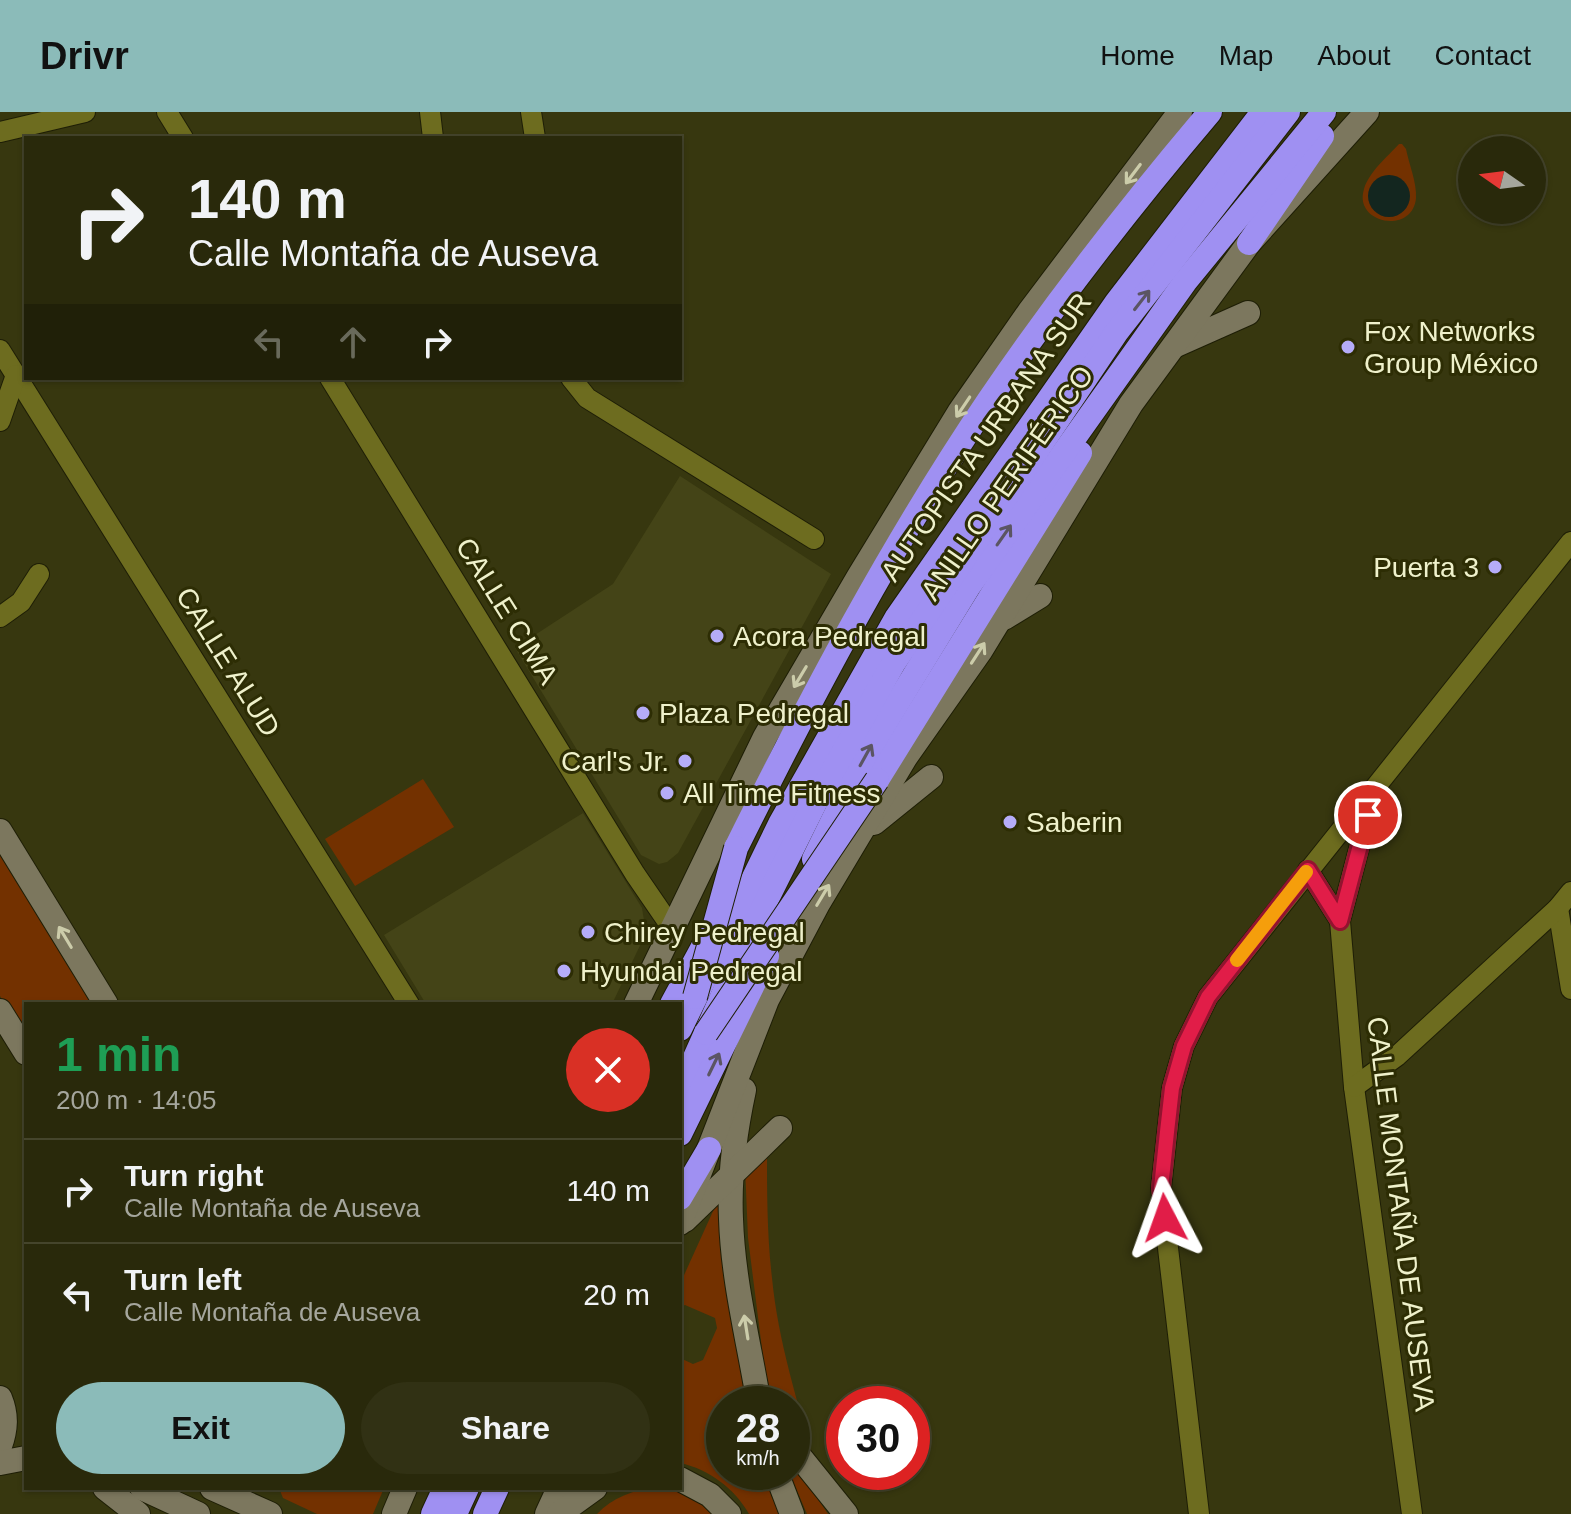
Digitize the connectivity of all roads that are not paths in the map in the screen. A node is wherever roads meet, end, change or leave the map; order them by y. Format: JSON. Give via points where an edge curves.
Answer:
{"nodes":[{"id":1,"x":85,"y":112,"type":"edge"},
{"id":2,"x":167,"y":112,"type":"edge"},
{"id":3,"x":430,"y":112,"type":"edge"},
{"id":4,"x":531,"y":112,"type":"edge"},
{"id":5,"x":1180,"y":112,"type":"edge"},
{"id":6,"x":1210,"y":112,"type":"edge"},
{"id":7,"x":1243,"y":112,"type":"edge"},
{"id":8,"x":1263,"y":112,"type":"edge"},
{"id":9,"x":1288,"y":112,"type":"edge"},
{"id":10,"x":1324,"y":112,"type":"edge"},
{"id":11,"x":1338,"y":112,"type":"edge"},
{"id":12,"x":1367,"y":112,"type":"edge"},
{"id":13,"x":0,"y":132,"type":"edge"},
{"id":14,"x":182,"y":136,"type":"edge"},
{"id":15,"x":433,"y":136,"type":"edge"},
{"id":16,"x":535,"y":136,"type":"edge"},
{"id":17,"x":1249,"y":243,"type":"junction"},
{"id":18,"x":1248,"y":313,"type":"dead end"},
{"id":19,"x":1174,"y":346,"type":"junction"},
{"id":20,"x":0,"y":350,"type":"edge"},
{"id":21,"x":16,"y":375,"type":"junction"},
{"id":22,"x":331,"y":380,"type":"edge"},
{"id":23,"x":573,"y":380,"type":"edge"},
{"id":24,"x":0,"y":421,"type":"edge"},
{"id":25,"x":814,"y":539,"type":"dead end"},
{"id":26,"x":1571,"y":542,"type":"edge"},
{"id":27,"x":39,"y":574,"type":"dead end"},
{"id":28,"x":1040,"y":596,"type":"dead end"},
{"id":29,"x":0,"y":617,"type":"edge"},
{"id":30,"x":998,"y":621,"type":"junction"},
{"id":31,"x":931,"y":777,"type":"dead end"},
{"id":32,"x":1375,"y":788,"type":"junction"},
{"id":33,"x":0,"y":831,"type":"edge"},
{"id":34,"x":860,"y":835,"type":"junction"},
{"id":35,"x":1308,"y":870,"type":"junction"},
{"id":36,"x":1565,"y":900,"type":"edge"},
{"id":37,"x":1340,"y":921,"type":"junction"},
{"id":38,"x":672,"y":928,"type":"junction"},
{"id":39,"x":1571,"y":989,"type":"edge"},
{"id":40,"x":695,"y":997,"type":"junction"},
{"id":41,"x":767,"y":1000,"type":"junction"},
{"id":42,"x":105,"y":1002,"type":"edge"},
{"id":43,"x":408,"y":1002,"type":"edge"},
{"id":44,"x":637,"y":1002,"type":"edge"},
{"id":45,"x":673,"y":1002,"type":"edge"},
{"id":46,"x":0,"y":1011,"type":"edge"},
{"id":47,"x":682,"y":1025,"type":"edge"},
{"id":48,"x":706,"y":1033,"type":"junction"},
{"id":49,"x":24,"y":1050,"type":"edge"},
{"id":50,"x":682,"y":1087,"type":"edge"},
{"id":51,"x":1354,"y":1087,"type":"junction"},
{"id":52,"x":780,"y":1128,"type":"dead end"},
{"id":53,"x":682,"y":1130,"type":"edge"},
{"id":54,"x":709,"y":1149,"type":"junction"},
{"id":55,"x":732,"y":1174,"type":"junction"},
{"id":56,"x":682,"y":1195,"type":"edge"},
{"id":57,"x":682,"y":1218,"type":"edge"},
{"id":58,"x":682,"y":1221,"type":"edge"},
{"id":59,"x":756,"y":1386,"type":"edge"},
{"id":60,"x":0,"y":1395,"type":"edge"},
{"id":61,"x":24,"y":1403,"type":"edge"},
{"id":62,"x":0,"y":1446,"type":"edge"},
{"id":63,"x":24,"y":1458,"type":"edge"},
{"id":64,"x":0,"y":1463,"type":"edge"},
{"id":65,"x":810,"y":1469,"type":"edge"},
{"id":66,"x":682,"y":1480,"type":"edge"},
{"id":67,"x":108,"y":1490,"type":"edge"},
{"id":68,"x":146,"y":1490,"type":"edge"},
{"id":69,"x":216,"y":1490,"type":"edge"},
{"id":70,"x":265,"y":1490,"type":"edge"},
{"id":71,"x":404,"y":1490,"type":"edge"},
{"id":72,"x":444,"y":1490,"type":"edge"},
{"id":73,"x":466,"y":1490,"type":"edge"},
{"id":74,"x":496,"y":1490,"type":"edge"},
{"id":75,"x":513,"y":1490,"type":"edge"},
{"id":76,"x":558,"y":1490,"type":"edge"},
{"id":77,"x":592,"y":1490,"type":"edge"},
{"id":78,"x":783,"y":1490,"type":"edge"},
{"id":79,"x":138,"y":1514,"type":"edge"},
{"id":80,"x":198,"y":1514,"type":"edge"},
{"id":81,"x":270,"y":1514,"type":"edge"},
{"id":82,"x":279,"y":1514,"type":"edge"},
{"id":83,"x":394,"y":1514,"type":"edge"},
{"id":84,"x":433,"y":1514,"type":"edge"},
{"id":85,"x":455,"y":1514,"type":"edge"},
{"id":86,"x":485,"y":1514,"type":"edge"},
{"id":87,"x":503,"y":1514,"type":"edge"},
{"id":88,"x":547,"y":1514,"type":"edge"},
{"id":89,"x":559,"y":1514,"type":"edge"},
{"id":90,"x":729,"y":1514,"type":"edge"},
{"id":91,"x":792,"y":1514,"type":"edge"},
{"id":92,"x":846,"y":1514,"type":"edge"},
{"id":93,"x":1199,"y":1514,"type":"edge"},
{"id":94,"x":1412,"y":1514,"type":"edge"}],
"edges":[{"from":1,"to":13,"type":"street"},
{"from":2,"to":14,"type":"street"},
{"from":3,"to":15,"type":"street"},
{"from":4,"to":16,"type":"street"},
{"from":5,"to":38,"type":"main road","one_way":true,"via":[[960,411],[772,724]]},
{"from":6,"to":40,"type":"highway","bridge":true,"via":[[1137,198],[989,400],[889,560],[736,848]]},
{"from":7,"to":45,"type":"highway","name":"ANILLO PERIFÉRICO","via":[[1062,355],[877,621]]},
{"from":8,"to":40,"type":"highway","name":"AUTOPISTA URBANA SUR","bridge":true,"via":[[1116,303],[897,617],[780,824]]},
{"from":48,"to":9,"type":"highway","name":"AUTOPISTA URBANA SUR","one_way":true,"bridge":true,"via":[[816,801],[893,664],[1116,333]]},
{"from":53,"to":10,"type":"highway","name":"ANILLO PERIFÉRICO","one_way":true,"via":[[863,759],[969,586],[1185,282]]},
{"from":11,"to":17,"type":"highway"},
{"from":11,"to":48,"type":"highway","bridge":true,"via":[[1107,410],[877,780]]},
{"from":12,"to":17,"type":"main road"},
{"from":17,"to":19,"type":"main road"},
{"from":18,"to":19,"type":"main road"},
{"from":19,"to":30,"type":"main road","via":[[1131,404]]},
{"from":20,"to":21,"type":"street","name":"CALLE ALUD"},
{"from":21,"to":24,"type":"street"},
{"from":21,"to":43,"type":"street","name":"CALLE ALUD"},
{"from":22,"to":38,"type":"street","name":"CALLE CIMA"},
{"from":23,"to":25,"type":"street","via":[[587,398]]},
{"from":26,"to":32,"type":"street"},
{"from":27,"to":29,"type":"street","via":[[21,602]]},
{"from":28,"to":30,"type":"main road"},
{"from":34,"to":30,"type":"main road","one_way":true},
{"from":31,"to":34,"type":"main road"},
{"from":32,"to":35,"type":"street"},
{"from":32,"to":37,"type":"street","name":"CALLE MONTAÑA DE AUSEVA"},
{"from":42,"to":33,"type":"main road","one_way":true},
{"from":41,"to":34,"type":"main road","one_way":true},
{"from":35,"to":37,"type":"street","name":"CALLE MONTAÑA DE AUSEVA"},
{"from":35,"to":93,"type":"street","via":[[1208,997],[1184,1046],[1172,1088],[1161,1188]]},
{"from":36,"to":39,"type":"street"},
{"from":36,"to":51,"type":"street","via":[[1397,1056]]},
{"from":37,"to":51,"type":"street","name":"CALLE MONTAÑA DE AUSEVA"},
{"from":38,"to":44,"type":"main road"},
{"from":40,"to":47,"type":"highway","name":"AUTOPISTA URBANA SUR"},
{"from":41,"to":54,"type":"main road"},
{"from":41,"to":55,"type":"main road","via":[[740,1106]]},
{"from":46,"to":49,"type":"main road"},
{"from":48,"to":50,"type":"highway","name":"AUTOPISTA URBANA SUR"},
{"from":51,"to":94,"type":"street","name":"CALLE MONTAÑA DE AUSEVA"},
{"from":52,"to":55,"type":"main road"},
{"from":54,"to":56,"type":"highway"},
{"from":54,"to":57,"type":"main road"},
{"from":55,"to":58,"type":"main road"},
{"from":59,"to":55,"type":"main road","one_way":true,"via":[[733,1250]]},
{"from":60,"to":61,"type":"main road"},
{"from":60,"to":62,"type":"main road","via":[[5,1432]]},
{"from":63,"to":64,"type":"main road"},
{"from":65,"to":92,"type":"main road"},
{"from":66,"to":90,"type":"main road","via":[[710,1495]]},
{"from":67,"to":79,"type":"main road"},
{"from":68,"to":80,"type":"main road"},
{"from":69,"to":81,"type":"main road"},
{"from":70,"to":82,"type":"main road"},
{"from":71,"to":83,"type":"main road"},
{"from":72,"to":84,"type":"highway"},
{"from":73,"to":85,"type":"highway"},
{"from":74,"to":86,"type":"highway"},
{"from":75,"to":87,"type":"highway"},
{"from":76,"to":88,"type":"main road"},
{"from":77,"to":89,"type":"main road"},
{"from":78,"to":91,"type":"main road"}]}
